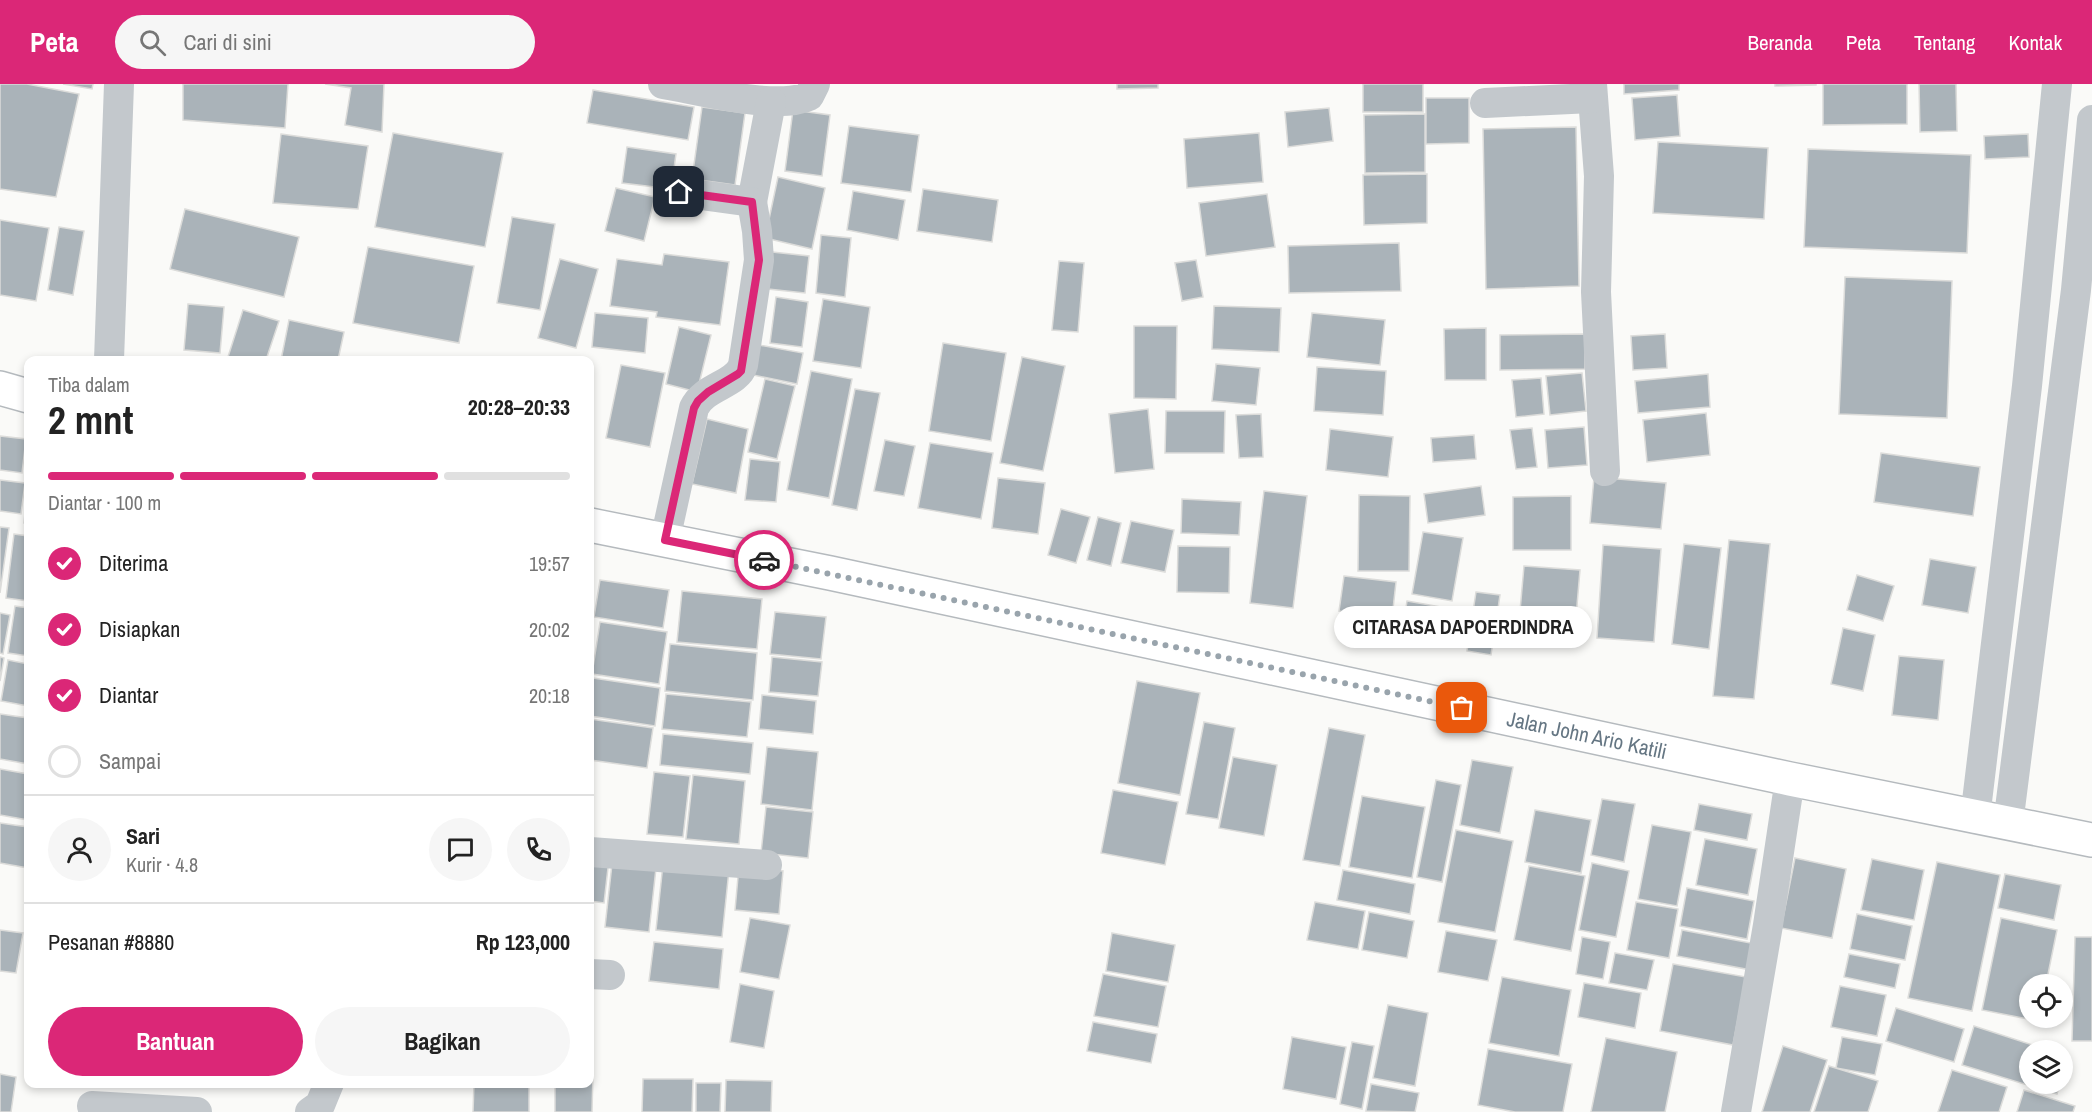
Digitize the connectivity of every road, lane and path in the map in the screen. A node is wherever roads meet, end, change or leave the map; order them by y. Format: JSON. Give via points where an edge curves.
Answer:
{"nodes":[{"id":1,"x":119,"y":84,"type":"edge"},
{"id":2,"x":663,"y":84,"type":"edge"},
{"id":3,"x":815,"y":84,"type":"edge"},
{"id":4,"x":2057,"y":84,"type":"edge"},
{"id":5,"x":1592,"y":91,"type":"edge"},
{"id":6,"x":771,"y":102,"type":"junction"},
{"id":7,"x":1485,"y":103,"type":"dead end"},
{"id":8,"x":2092,"y":120,"type":"edge"},
{"id":9,"x":679,"y":192,"type":"dead end"},
{"id":10,"x":752,"y":202,"type":"junction"},
{"id":11,"x":110,"y":356,"type":"edge"},
{"id":12,"x":0,"y":388,"type":"edge"},
{"id":13,"x":24,"y":395,"type":"edge"},
{"id":14,"x":1605,"y":471,"type":"dead end"},
{"id":15,"x":594,"y":526,"type":"edge"},
{"id":16,"x":665,"y":540,"type":"junction"},
{"id":17,"x":1790,"y":779,"type":"junction"},
{"id":18,"x":1975,"y":818,"type":"junction"},
{"id":19,"x":2008,"y":824,"type":"junction"},
{"id":20,"x":2092,"y":840,"type":"edge"},
{"id":21,"x":594,"y":852,"type":"edge"},
{"id":22,"x":767,"y":865,"type":"dead end"},
{"id":23,"x":327,"y":1088,"type":"edge"},
{"id":24,"x":92,"y":1100,"type":"edge"},
{"id":25,"x":197,"y":1112,"type":"edge"},
{"id":26,"x":310,"y":1112,"type":"edge"},
{"id":27,"x":1736,"y":1112,"type":"edge"}],
"edges":[{"from":1,"to":11,"type":"street"},
{"from":2,"to":6,"type":"street"},
{"from":3,"to":6,"type":"street","via":[[809,96],[802,99]]},
{"from":4,"to":18,"type":"street","via":[[2027,386]]},
{"from":5,"to":7,"type":"street"},
{"from":5,"to":14,"type":"street","via":[[1599,176],[1596,292]]},
{"from":6,"to":10,"type":"street"},
{"from":8,"to":19,"type":"street","via":[[2076,290]]},
{"from":9,"to":10,"type":"street"},
{"from":10,"to":16,"type":"street","via":[[759,260],[743,365],[738,374],[702,396],[694,408]]},
{"from":12,"to":13,"type":"main road"},
{"from":15,"to":16,"type":"main road","name":"Jalan John Ario Katili"},
{"from":16,"to":17,"type":"main road","name":"Jalan John Ario Katili"},
{"from":17,"to":18,"type":"main road","name":"Jalan John Ario Katili"},
{"from":17,"to":27,"type":"street"},
{"from":18,"to":19,"type":"main road","name":"Jalan John Ario Katili"},
{"from":19,"to":20,"type":"main road","name":"Jalan John Ario Katili"},
{"from":21,"to":22,"type":"street"},
{"from":23,"to":26,"type":"street","via":[[320,1105]]},
{"from":24,"to":25,"type":"street"}]}
